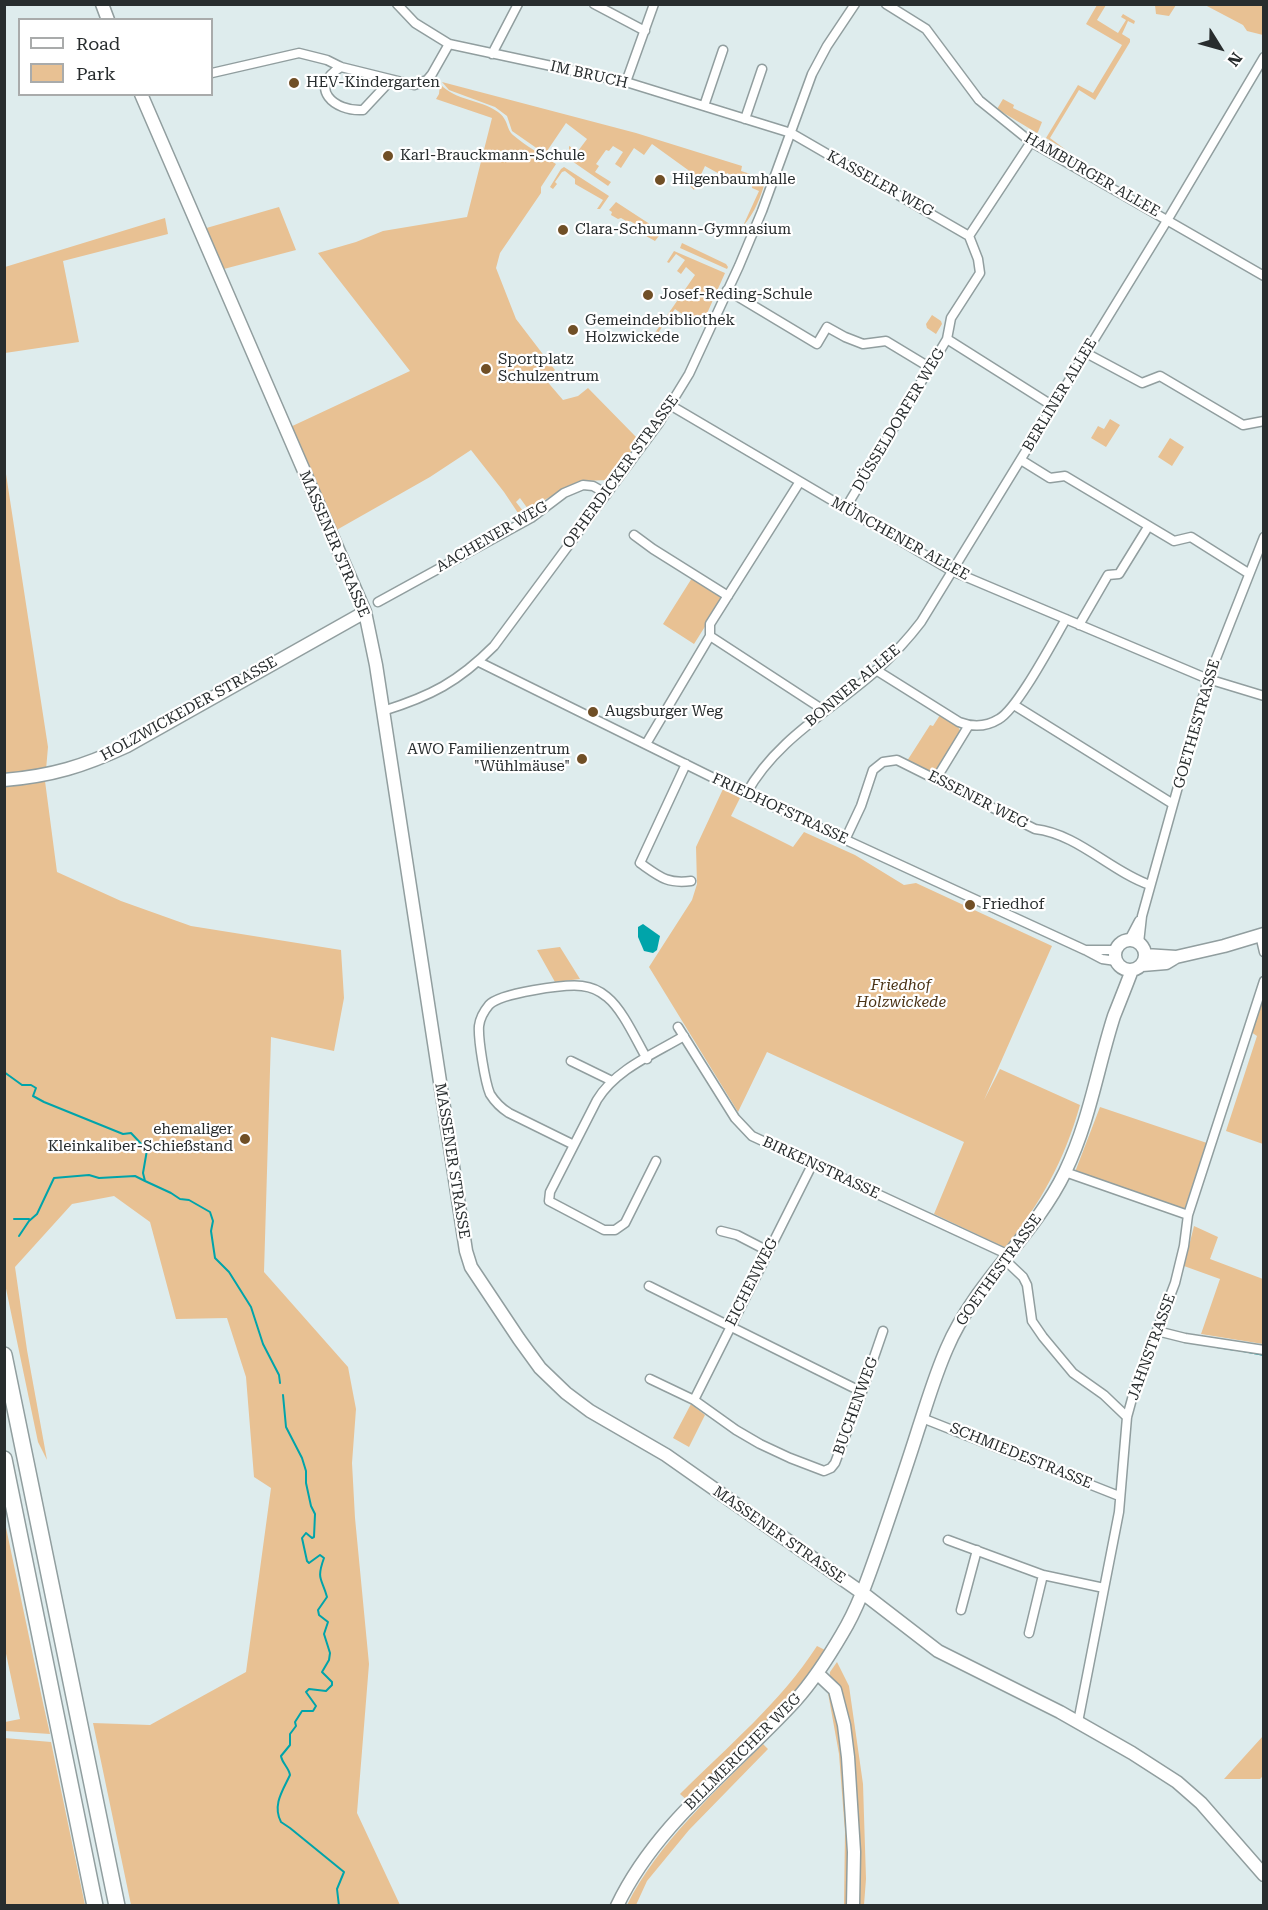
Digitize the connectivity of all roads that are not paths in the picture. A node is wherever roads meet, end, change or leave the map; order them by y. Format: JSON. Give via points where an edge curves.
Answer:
{"nodes":[{"id":1,"x":397,"y":4,"type":"edge"},
{"id":2,"x":518,"y":4,"type":"edge"},
{"id":3,"x":594,"y":4,"type":"edge"},
{"id":4,"x":654,"y":4,"type":"edge"},
{"id":5,"x":855,"y":4,"type":"edge"},
{"id":6,"x":886,"y":4,"type":"edge"},
{"id":7,"x":645,"y":31,"type":"junction"},
{"id":8,"x":449,"y":44,"type":"junction"},
{"id":9,"x":723,"y":50,"type":"dead end"},
{"id":10,"x":492,"y":54,"type":"junction"},
{"id":11,"x":1263,"y":57,"type":"edge"},
{"id":12,"x":341,"y":67,"type":"junction"},
{"id":13,"x":762,"y":69,"type":"dead end"},
{"id":14,"x":213,"y":73,"type":"edge"},
{"id":15,"x":391,"y":80,"type":"junction"},
{"id":16,"x":626,"y":82,"type":"junction"},
{"id":17,"x":142,"y":96,"type":"edge"},
{"id":18,"x":704,"y":106,"type":"junction"},
{"id":19,"x":745,"y":119,"type":"junction"},
{"id":20,"x":790,"y":133,"type":"junction"},
{"id":21,"x":1031,"y":142,"type":"junction"},
{"id":22,"x":1168,"y":219,"type":"junction"},
{"id":23,"x":969,"y":236,"type":"junction"},
{"id":24,"x":1263,"y":276,"type":"edge"},
{"id":25,"x":728,"y":290,"type":"junction"},
{"id":26,"x":947,"y":339,"type":"junction"},
{"id":27,"x":1086,"y":352,"type":"junction"},
{"id":28,"x":929,"y":368,"type":"junction"},
{"id":29,"x":670,"y":405,"type":"junction"},
{"id":30,"x":1053,"y":406,"type":"junction"},
{"id":31,"x":1263,"y":421,"type":"edge"},
{"id":32,"x":1021,"y":460,"type":"junction"},
{"id":33,"x":799,"y":483,"type":"junction"},
{"id":34,"x":607,"y":494,"type":"junction"},
{"id":35,"x":845,"y":509,"type":"junction"},
{"id":36,"x":1148,"y":527,"type":"junction"},
{"id":37,"x":634,"y":535,"type":"dead end"},
{"id":38,"x":1263,"y":537,"type":"edge"},
{"id":39,"x":952,"y":571,"type":"junction"},
{"id":40,"x":1248,"y":573,"type":"junction"},
{"id":41,"x":728,"y":596,"type":"junction"},
{"id":42,"x":378,"y":602,"type":"dead end"},
{"id":43,"x":365,"y":612,"type":"junction"},
{"id":44,"x":1066,"y":619,"type":"junction"},
{"id":45,"x":1079,"y":625,"type":"junction"},
{"id":46,"x":710,"y":636,"type":"junction"},
{"id":47,"x":479,"y":662,"type":"junction"},
{"id":48,"x":876,"y":670,"type":"junction"},
{"id":49,"x":1208,"y":679,"type":"junction"},
{"id":50,"x":1263,"y":696,"type":"edge"},
{"id":51,"x":1014,"y":705,"type":"junction"},
{"id":52,"x":383,"y":711,"type":"junction"},
{"id":53,"x":825,"y":711,"type":"junction"},
{"id":54,"x":969,"y":726,"type":"junction"},
{"id":55,"x":646,"y":744,"type":"junction"},
{"id":56,"x":686,"y":764,"type":"junction"},
{"id":57,"x":936,"y":779,"type":"junction"},
{"id":58,"x":4,"y":780,"type":"edge"},
{"id":59,"x":746,"y":794,"type":"junction"},
{"id":60,"x":1173,"y":804,"type":"junction"},
{"id":61,"x":845,"y":840,"type":"junction"},
{"id":62,"x":692,"y":881,"type":"dead end"},
{"id":63,"x":1150,"y":885,"type":"junction"},
{"id":64,"x":1262,"y":935,"type":"edge"},
{"id":65,"x":1134,"y":942,"type":"junction"},
{"id":66,"x":1263,"y":952,"type":"edge"},
{"id":67,"x":1129,"y":961,"type":"junction"},
{"id":68,"x":1263,"y":981,"type":"edge"},
{"id":69,"x":678,"y":1027,"type":"dead end"},
{"id":70,"x":684,"y":1036,"type":"junction"},
{"id":71,"x":647,"y":1059,"type":"junction"},
{"id":72,"x":570,"y":1061,"type":"dead end"},
{"id":73,"x":612,"y":1081,"type":"junction"},
{"id":74,"x":574,"y":1145,"type":"junction"},
{"id":75,"x":656,"y":1161,"type":"dead end"},
{"id":76,"x":812,"y":1164,"type":"junction"},
{"id":77,"x":1065,"y":1172,"type":"junction"},
{"id":78,"x":1188,"y":1215,"type":"junction"},
{"id":79,"x":721,"y":1231,"type":"dead end"},
{"id":80,"x":768,"y":1251,"type":"junction"},
{"id":81,"x":1007,"y":1257,"type":"junction"},
{"id":82,"x":649,"y":1286,"type":"dead end"},
{"id":83,"x":730,"y":1326,"type":"junction"},
{"id":84,"x":883,"y":1331,"type":"dead end"},
{"id":85,"x":1157,"y":1331,"type":"junction"},
{"id":86,"x":1263,"y":1350,"type":"edge"},
{"id":87,"x":4,"y":1355,"type":"edge"},
{"id":88,"x":650,"y":1379,"type":"dead end"},
{"id":89,"x":862,"y":1392,"type":"junction"},
{"id":90,"x":694,"y":1400,"type":"junction"},
{"id":91,"x":1127,"y":1417,"type":"junction"},
{"id":92,"x":922,"y":1418,"type":"junction"},
{"id":93,"x":4,"y":1459,"type":"edge"},
{"id":94,"x":1119,"y":1496,"type":"junction"},
{"id":95,"x":948,"y":1540,"type":"dead end"},
{"id":96,"x":977,"y":1550,"type":"junction"},
{"id":97,"x":1043,"y":1575,"type":"junction"},
{"id":98,"x":1104,"y":1588,"type":"junction"},
{"id":99,"x":863,"y":1593,"type":"junction"},
{"id":100,"x":961,"y":1610,"type":"dead end"},
{"id":101,"x":1029,"y":1633,"type":"dead end"},
{"id":102,"x":818,"y":1673,"type":"junction"},
{"id":103,"x":1078,"y":1722,"type":"junction"},
{"id":104,"x":1263,"y":1875,"type":"edge"},
{"id":105,"x":95,"y":1905,"type":"edge"},
{"id":106,"x":117,"y":1905,"type":"edge"},
{"id":107,"x":617,"y":1905,"type":"edge"},
{"id":108,"x":853,"y":1905,"type":"edge"}],
"edges":[{"from":1,"to":8,"type":"street","name":"IM BRUCH","via":[[415,23]]},
{"from":2,"to":10,"type":"street"},
{"from":3,"to":7,"type":"street"},
{"from":4,"to":7,"type":"street"},
{"from":5,"to":20,"type":"street","name":"OPHERDICKER STRASSE","via":[[819,59]]},
{"from":6,"to":21,"type":"street","name":"HAMBURGER ALLEE","via":[[927,29],[979,99]]},
{"from":7,"to":16,"type":"street"},
{"from":8,"to":10,"type":"street","name":"IM BRUCH"},
{"from":8,"to":15,"type":"street","via":[[432,74],[421,83]]},
{"from":9,"to":18,"type":"street"},
{"from":10,"to":16,"type":"street","name":"IM BRUCH"},
{"from":11,"to":22,"type":"street","name":"BERLINER ALLEE"},
{"from":12,"to":14,"type":"street","via":[[292,53]]},
{"from":12,"to":15,"type":"street"},
{"from":12,"to":15,"type":"street","via":[[329,76],[324,88],[331,101],[355,110],[363,110]]},
{"from":13,"to":19,"type":"street"},
{"from":16,"to":18,"type":"street","name":"IM BRUCH"},
{"from":17,"to":43,"type":"street","name":"MASSENER STRASSE"},
{"from":18,"to":19,"type":"street","name":"IM BRUCH"},
{"from":19,"to":20,"type":"street","name":"IM BRUCH"},
{"from":20,"to":23,"type":"street","name":"KASSELER WEG"},
{"from":20,"to":25,"type":"street","name":"OPHERDICKER STRASSE"},
{"from":21,"to":22,"type":"street","name":"HAMBURGER ALLEE"},
{"from":21,"to":23,"type":"street"},
{"from":22,"to":24,"type":"street","name":"HAMBURGER ALLEE"},
{"from":22,"to":27,"type":"street","name":"BERLINER ALLEE"},
{"from":23,"to":26,"type":"street","name":"DÜSSELDORFER WEG","via":[[980,273],[950,321]]},
{"from":25,"to":28,"type":"street","via":[[817,344],[827,327],[862,344],[886,341]]},
{"from":25,"to":29,"type":"street","name":"OPHERDICKER STRASSE","via":[[689,374]]},
{"from":26,"to":28,"type":"street","name":"DÜSSELDORFER WEG"},
{"from":26,"to":30,"type":"street"},
{"from":27,"to":30,"type":"street","name":"BERLINER ALLEE"},
{"from":27,"to":31,"type":"street","via":[[1142,383],[1160,376],[1244,425]]},
{"from":28,"to":35,"type":"street","name":"DÜSSELDORFER WEG"},
{"from":29,"to":33,"type":"street","name":"MÜNCHENER ALLEE"},
{"from":29,"to":34,"type":"street","name":"OPHERDICKER STRASSE"},
{"from":30,"to":32,"type":"street","name":"BERLINER ALLEE"},
{"from":32,"to":36,"type":"street","via":[[1050,478],[1065,476]]},
{"from":32,"to":39,"type":"street","name":"BERLINER ALLEE"},
{"from":33,"to":35,"type":"street","name":"MÜNCHENER ALLEE"},
{"from":33,"to":41,"type":"street"},
{"from":34,"to":42,"type":"street","name":"AACHENER WEG","via":[[583,485],[564,493],[531,518]]},
{"from":34,"to":47,"type":"street","name":"OPHERDICKER STRASSE","via":[[495,646]]},
{"from":35,"to":39,"type":"street","name":"MÜNCHENER ALLEE"},
{"from":36,"to":40,"type":"street","via":[[1174,541],[1191,537]]},
{"from":36,"to":45,"type":"street","via":[[1119,574],[1108,575]]},
{"from":37,"to":41,"type":"street"},
{"from":38,"to":40,"type":"street","name":"GOETHESTRASSE"},
{"from":39,"to":44,"type":"street","name":"MÜNCHENER ALLEE"},
{"from":39,"to":48,"type":"street","name":"BONNER ALLEE","via":[[909,638]]},
{"from":40,"to":49,"type":"street","name":"GOETHESTRASSE"},
{"from":41,"to":46,"type":"street","via":[[710,624]]},
{"from":43,"to":52,"type":"street","name":"MASSENER STRASSE"},
{"from":43,"to":58,"type":"street","name":"HOLZWICKEDER STRASSE","via":[[127,746],[63,772]]},
{"from":44,"to":45,"type":"street","name":"MÜNCHENER ALLEE"},
{"from":44,"to":51,"type":"street"},
{"from":45,"to":49,"type":"street","name":"MÜNCHENER ALLEE"},
{"from":46,"to":53,"type":"street"},
{"from":46,"to":55,"type":"street"},
{"from":47,"to":52,"type":"street","name":"OPHERDICKER STRASSE","via":[[421,699]]},
{"from":47,"to":55,"type":"street","name":"FRIEDHOFSTRASSE"},
{"from":48,"to":53,"type":"street","name":"BONNER ALLEE"},
{"from":48,"to":54,"type":"street"},
{"from":49,"to":50,"type":"street","name":"MÜNCHENER ALLEE"},
{"from":49,"to":60,"type":"street","name":"GOETHESTRASSE"},
{"from":51,"to":54,"type":"street","via":[[998,720]]},
{"from":51,"to":60,"type":"street"},
{"from":52,"to":99,"type":"street","name":"MASSENER STRASSE","via":[[471,1267],[540,1368],[566,1393],[666,1455]]},
{"from":53,"to":59,"type":"street","name":"BONNER ALLEE","via":[[777,751]]},
{"from":54,"to":57,"type":"street"},
{"from":55,"to":56,"type":"street","name":"FRIEDHOFSTRASSE"},
{"from":56,"to":59,"type":"street","name":"FRIEDHOFSTRASSE"},
{"from":56,"to":62,"type":"street","via":[[640,863],[675,883]]},
{"from":57,"to":61,"type":"street","name":"ESSENER WEG","via":[[897,760],[879,764]]},
{"from":57,"to":63,"type":"street","name":"ESSENER WEG","via":[[1035,829],[1051,831],[1132,879]]},
{"from":59,"to":61,"type":"street","name":"FRIEDHOFSTRASSE"},
{"from":60,"to":63,"type":"street","name":"GOETHESTRASSE"},
{"from":61,"to":67,"type":"street","name":"FRIEDHOFSTRASSE","via":[[1085,950]]},
{"from":63,"to":65,"type":"street","name":"GOETHESTRASSE"},
{"from":64,"to":66,"type":"street"},
{"from":64,"to":67,"type":"street","via":[[1166,963]]},
{"from":65,"to":67,"type":"street","via":[[1123,942]]},
{"from":65,"to":67,"type":"street","via":[[1145,950]]},
{"from":67,"to":77,"type":"street","name":"GOETHESTRASSE","via":[[1088,1115]]},
{"from":68,"to":78,"type":"street","name":"JAHNSTRASSE"},
{"from":69,"to":70,"type":"street","name":"BIRKENSTRASSE"},
{"from":70,"to":71,"type":"street"},
{"from":70,"to":76,"type":"street","name":"BIRKENSTRASSE","via":[[742,1128]]},
{"from":71,"to":73,"type":"street"},
{"from":71,"to":74,"type":"street","via":[[611,1001],[588,987],[567,986],[509,995],[488,1006],[479,1029],[492,1097],[509,1113]]},
{"from":72,"to":73,"type":"street"},
{"from":73,"to":74,"type":"street","via":[[597,1100]]},
{"from":74,"to":75,"type":"street","via":[[549,1201],[604,1230],[615,1230],[625,1223]]},
{"from":76,"to":80,"type":"street","name":"EICHENWEG"},
{"from":76,"to":81,"type":"street","name":"BIRKENSTRASSE"},
{"from":77,"to":78,"type":"street"},
{"from":77,"to":81,"type":"street","name":"GOETHESTRASSE","via":[[1041,1215]]},
{"from":78,"to":85,"type":"street","name":"JAHNSTRASSE","via":[[1180,1264]]},
{"from":79,"to":80,"type":"street"},
{"from":80,"to":83,"type":"street","name":"EICHENWEG"},
{"from":81,"to":91,"type":"street","via":[[1027,1285],[1035,1327],[1073,1374]]},
{"from":81,"to":92,"type":"street","name":"GOETHESTRASSE","via":[[956,1328]]},
{"from":82,"to":83,"type":"street"},
{"from":83,"to":89,"type":"street"},
{"from":83,"to":90,"type":"street","name":"EICHENWEG"},
{"from":84,"to":89,"type":"street","name":"BUCHENWEG"},
{"from":85,"to":86,"type":"street"},
{"from":85,"to":91,"type":"street","name":"JAHNSTRASSE"},
{"from":87,"to":106,"type":"highway"},
{"from":88,"to":90,"type":"street"},
{"from":89,"to":90,"type":"street","name":"BUCHENWEG","via":[[835,1463],[824,1470],[760,1443]]},
{"from":91,"to":94,"type":"street","name":"JAHNSTRASSE"},
{"from":92,"to":94,"type":"street","name":"SCHMIEDESTRASSE"},
{"from":92,"to":99,"type":"street","name":"GOETHESTRASSE"},
{"from":93,"to":105,"type":"highway"},
{"from":94,"to":98,"type":"street","name":"JAHNSTRASSE"},
{"from":95,"to":96,"type":"street"},
{"from":96,"to":97,"type":"street"},
{"from":96,"to":100,"type":"street"},
{"from":97,"to":98,"type":"street"},
{"from":97,"to":101,"type":"street"},
{"from":98,"to":103,"type":"street","name":"JAHNSTRASSE"},
{"from":99,"to":102,"type":"street","name":"BILLMERICHER WEG"},
{"from":99,"to":103,"type":"street","name":"MASSENER STRASSE","via":[[942,1654]]},
{"from":102,"to":107,"type":"street","name":"BILLMERICHER WEG","via":[[659,1840]]},
{"from":102,"to":108,"type":"street","via":[[835,1690],[844,1725],[854,1852]]},
{"from":103,"to":104,"type":"street","name":"MASSENER STRASSE","via":[[1177,1782],[1218,1821]]}]}
